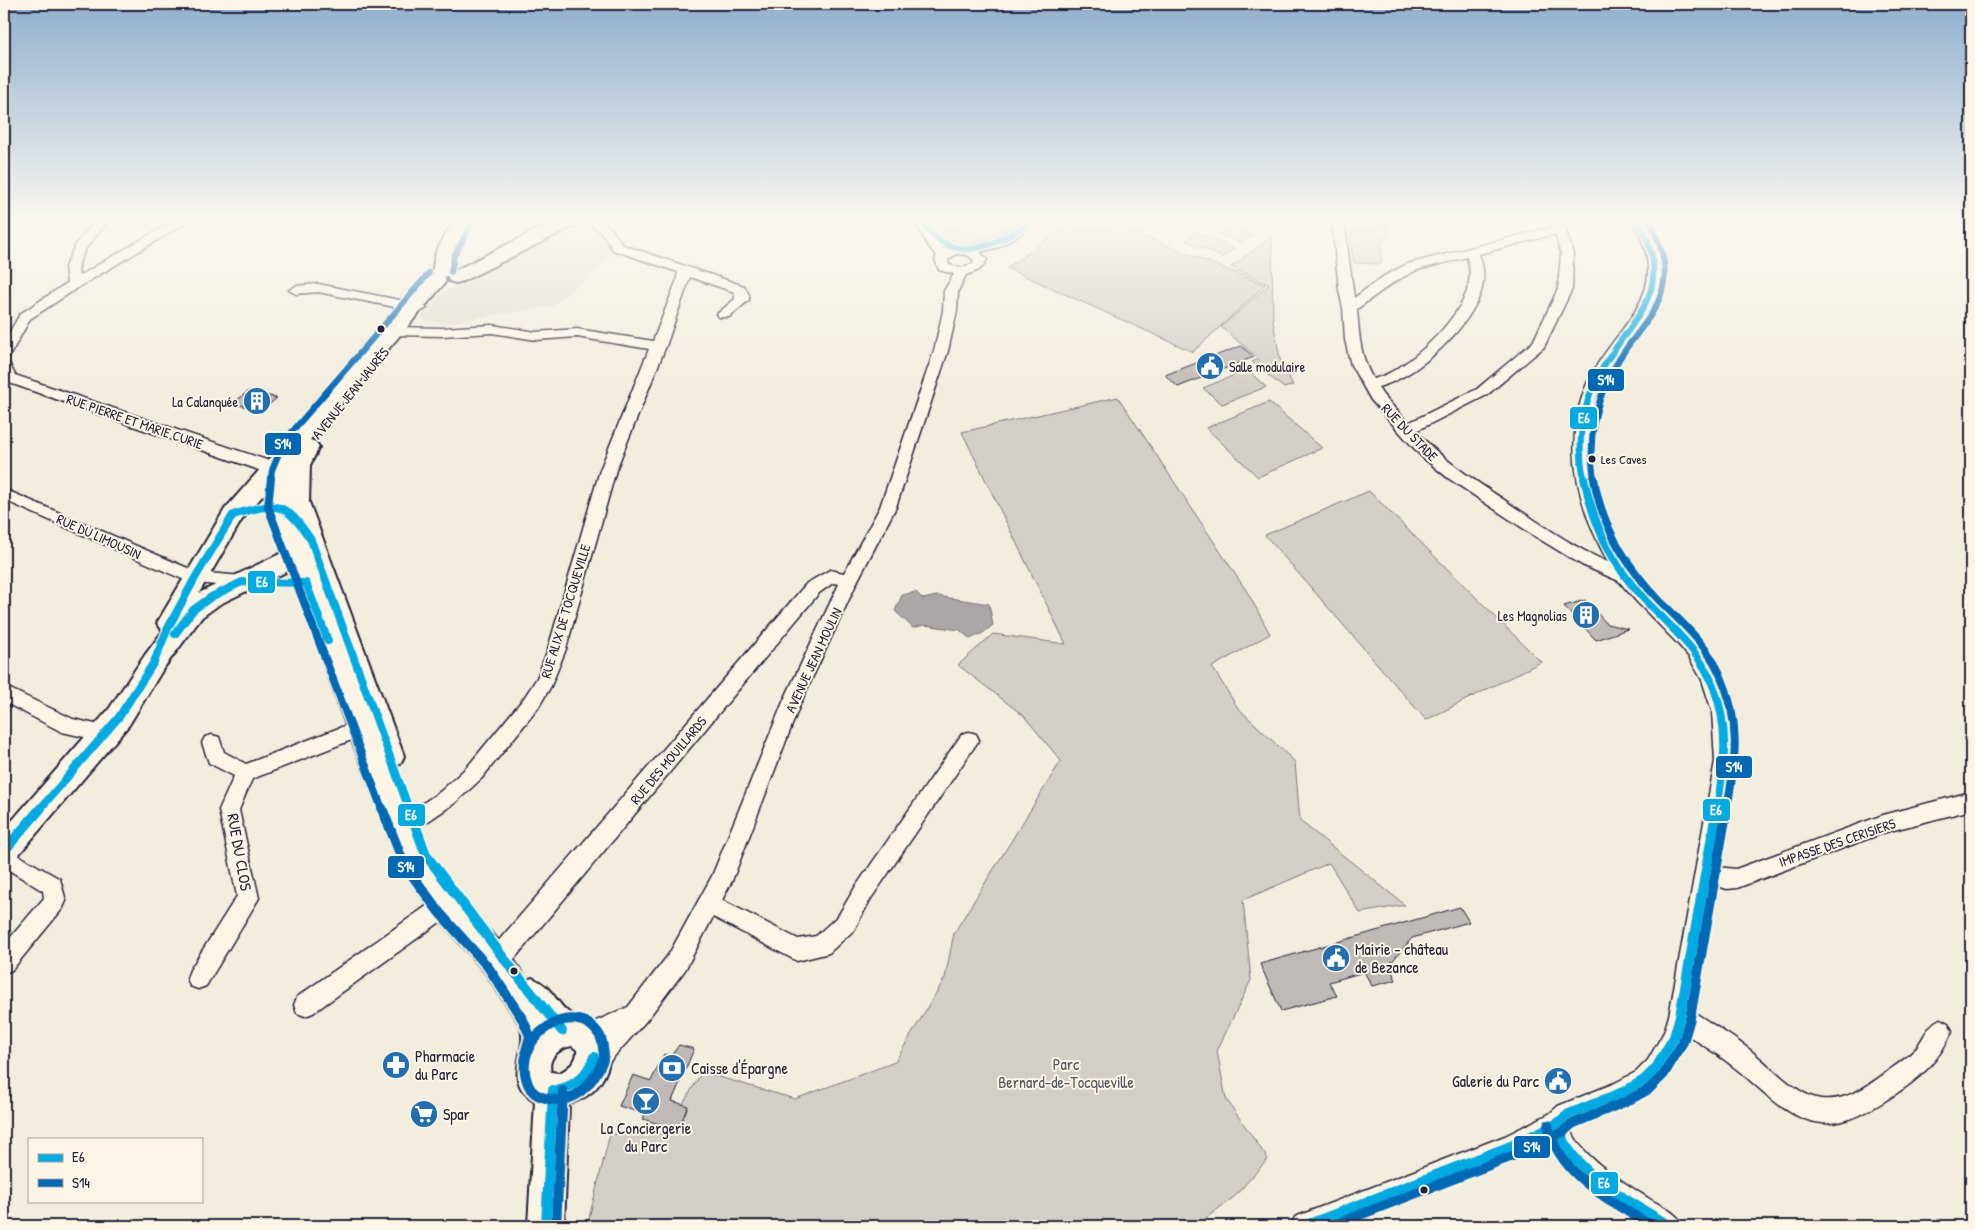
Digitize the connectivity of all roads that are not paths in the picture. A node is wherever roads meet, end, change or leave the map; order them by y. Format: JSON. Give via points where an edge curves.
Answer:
{"nodes":[{"id":1,"x":73,"y":278,"type":"edge"},
{"id":2,"x":84,"y":278,"type":"edge"},
{"id":3,"x":442,"y":278,"type":"edge"},
{"id":4,"x":684,"y":278,"type":"edge"},
{"id":5,"x":707,"y":278,"type":"edge"},
{"id":6,"x":948,"y":278,"type":"edge"},
{"id":7,"x":958,"y":278,"type":"edge"},
{"id":8,"x":1345,"y":278,"type":"edge"},
{"id":9,"x":1390,"y":278,"type":"edge"},
{"id":10,"x":1477,"y":278,"type":"edge"},
{"id":11,"x":1566,"y":278,"type":"edge"},
{"id":12,"x":1656,"y":278,"type":"edge"},
{"id":13,"x":74,"y":284,"type":"junction"},
{"id":14,"x":296,"y":290,"type":"dead end"},
{"id":15,"x":951,"y":291,"type":"junction"},
{"id":16,"x":416,"y":307,"type":"junction"},
{"id":17,"x":1350,"y":308,"type":"junction"},
{"id":18,"x":724,"y":314,"type":"dead end"},
{"id":19,"x":397,"y":331,"type":"junction"},
{"id":20,"x":659,"y":346,"type":"junction"},
{"id":21,"x":4,"y":354,"type":"edge"},
{"id":22,"x":4,"y":366,"type":"edge"},
{"id":23,"x":1368,"y":385,"type":"junction"},
{"id":24,"x":1406,"y":430,"type":"junction"},
{"id":25,"x":286,"y":464,"type":"junction"},
{"id":26,"x":4,"y":494,"type":"edge"},
{"id":27,"x":288,"y":504,"type":"junction"},
{"id":28,"x":233,"y":515,"type":"junction"},
{"id":29,"x":304,"y":548,"type":"junction"},
{"id":30,"x":1625,"y":576,"type":"junction"},
{"id":31,"x":195,"y":578,"type":"junction"},
{"id":32,"x":849,"y":580,"type":"junction"},
{"id":33,"x":242,"y":582,"type":"junction"},
{"id":34,"x":306,"y":583,"type":"junction"},
{"id":35,"x":154,"y":662,"type":"junction"},
{"id":36,"x":4,"y":693,"type":"edge"},
{"id":37,"x":369,"y":724,"type":"junction"},
{"id":38,"x":106,"y":734,"type":"junction"},
{"id":39,"x":969,"y":740,"type":"dead end"},
{"id":40,"x":212,"y":743,"type":"dead end"},
{"id":41,"x":245,"y":773,"type":"junction"},
{"id":42,"x":1971,"y":801,"type":"edge"},
{"id":43,"x":407,"y":823,"type":"junction"},
{"id":44,"x":4,"y":851,"type":"edge"},
{"id":45,"x":4,"y":856,"type":"edge"},
{"id":46,"x":1706,"y":873,"type":"junction"},
{"id":47,"x":709,"y":904,"type":"junction"},
{"id":48,"x":446,"y":905,"type":"junction"},
{"id":49,"x":499,"y":958,"type":"junction"},
{"id":50,"x":4,"y":962,"type":"edge"},
{"id":51,"x":198,"y":978,"type":"dead end"},
{"id":52,"x":306,"y":1005,"type":"dead end"},
{"id":53,"x":1680,"y":1016,"type":"junction"},
{"id":54,"x":1940,"y":1031,"type":"dead end"},
{"id":55,"x":581,"y":1044,"type":"junction"},
{"id":56,"x":536,"y":1053,"type":"junction"},
{"id":57,"x":553,"y":1090,"type":"junction"},
{"id":58,"x":1558,"y":1123,"type":"junction"},
{"id":59,"x":546,"y":1226,"type":"edge"},
{"id":60,"x":1304,"y":1226,"type":"edge"},
{"id":61,"x":1670,"y":1226,"type":"edge"}],
"edges":[{"from":1,"to":13,"type":"street"},
{"from":2,"to":13,"type":"street"},
{"from":3,"to":16,"type":"main road","name":"AVENUE JEAN JAURÈS","via":[[434,294]]},
{"from":4,"to":20,"type":"street","name":"RUE ALIX DE TOCQUEVILLE"},
{"from":5,"to":18,"type":"street","via":[[739,289],[742,295],[742,300]]},
{"from":6,"to":15,"type":"street","name":"AVENUE JEAN MOULIN"},
{"from":7,"to":15,"type":"street","name":"AVENUE JEAN MOULIN"},
{"from":8,"to":17,"type":"street","name":"RUE DU STADE"},
{"from":9,"to":17,"type":"street"},
{"from":10,"to":23,"type":"street","via":[[1468,304],[1438,343],[1384,381]]},
{"from":11,"to":24,"type":"street","via":[[1565,289],[1539,344],[1482,392]]},
{"from":12,"to":30,"type":"street","via":[[1644,312],[1602,368],[1586,407],[1582,430],[1583,476],[1588,495],[1606,542]]},
{"from":13,"to":21,"type":"street","via":[[25,317]]},
{"from":14,"to":16,"type":"street","via":[[318,288]]},
{"from":15,"to":32,"type":"street","name":"AVENUE JEAN MOULIN","via":[[941,351],[888,507]]},
{"from":16,"to":19,"type":"main road","name":"AVENUE JEAN JAURÈS"},
{"from":17,"to":23,"type":"street","name":"RUE DU STADE","via":[[1352,340],[1358,365]]},
{"from":19,"to":20,"type":"street","via":[[492,329],[546,336],[577,333]]},
{"from":19,"to":25,"type":"main road","name":"AVENUE JEAN JAURÈS","via":[[311,440]]},
{"from":20,"to":43,"type":"street","name":"RUE ALIX DE TOCQUEVILLE","via":[[608,470],[545,681],[475,772],[448,797]]},
{"from":22,"to":25,"type":"street","name":"RUE PIERRE ET MARIE CURIE","via":[[9,378]]},
{"from":23,"to":24,"type":"street","name":"RUE DU STADE"},
{"from":24,"to":30,"type":"street","name":"RUE DU STADE","via":[[1447,469],[1518,517],[1588,561]]},
{"from":25,"to":27,"type":"main road","name":"AVENUE JEAN JAURÈS"},
{"from":25,"to":28,"type":"main road"},
{"from":26,"to":31,"type":"street","name":"RUE DU LIMOUSIN"},
{"from":27,"to":28,"type":"main road"},
{"from":27,"to":29,"type":"main road","name":"AVENUE JEAN JAURÈS"},
{"from":28,"to":31,"type":"main road"},
{"from":29,"to":33,"type":"main road"},
{"from":29,"to":34,"type":"main road","name":"AVENUE JEAN JAURÈS"},
{"from":29,"to":37,"type":"main road","name":"AVENUE JEAN JAURÈS"},
{"from":30,"to":46,"type":"street","via":[[1701,660],[1714,683],[1719,701],[1726,739],[1725,761]]},
{"from":31,"to":33,"type":"street","name":"RUE DU LIMOUSIN"},
{"from":31,"to":35,"type":"main road"},
{"from":32,"to":47,"type":"street","name":"AVENUE JEAN MOULIN","via":[[792,702]]},
{"from":32,"to":49,"type":"street","name":"RUE DES MOUILLARDS","via":[[830,576],[812,588]]},
{"from":33,"to":34,"type":"main road"},
{"from":33,"to":35,"type":"main road","via":[[211,597],[194,610]]},
{"from":34,"to":37,"type":"main road","name":"AVENUE JEAN JAURÈS"},
{"from":35,"to":38,"type":"main road"},
{"from":36,"to":38,"type":"street","via":[[69,726]]},
{"from":37,"to":41,"type":"street"},
{"from":37,"to":43,"type":"main road","name":"AVENUE JEAN JAURÈS"},
{"from":38,"to":44,"type":"main road"},
{"from":39,"to":47,"type":"street","via":[[863,893],[846,923],[821,946],[797,950]]},
{"from":40,"to":41,"type":"street","via":[[216,756]]},
{"from":41,"to":51,"type":"street","name":"RUE DU CLOS","via":[[230,810],[248,898]]},
{"from":42,"to":46,"type":"street","name":"IMPASSE DES CERISIERS","via":[[1865,830],[1735,880]]},
{"from":43,"to":48,"type":"main road","name":"AVENUE JEAN JAURÈS","via":[[413,860]]},
{"from":43,"to":49,"type":"main road","name":"AVENUE JEAN JAURÈS"},
{"from":45,"to":50,"type":"street","via":[[53,886],[55,901]]},
{"from":46,"to":53,"type":"street"},
{"from":47,"to":55,"type":"street","name":"AVENUE JEAN MOULIN","via":[[677,962],[638,1013]]},
{"from":48,"to":49,"type":"main road","name":"AVENUE JEAN JAURÈS"},
{"from":48,"to":52,"type":"street"},
{"from":49,"to":55,"type":"main road","name":"AVENUE JEAN JAURÈS"},
{"from":49,"to":56,"type":"main road","name":"AVENUE JEAN JAURÈS","via":[[532,1014],[540,1035]]},
{"from":53,"to":54,"type":"street","via":[[1739,1056],[1788,1096],[1804,1106],[1822,1111],[1841,1110],[1862,1102],[1896,1080],[1924,1056]]},
{"from":53,"to":58,"type":"street","via":[[1668,1050],[1644,1080],[1567,1115]]},
{"from":55,"to":56,"type":"main road","via":[[547,1039]]},
{"from":55,"to":57,"type":"main road","via":[[588,1072],[573,1086]]},
{"from":56,"to":57,"type":"main road","via":[[536,1078],[540,1084]]},
{"from":57,"to":59,"type":"main road"},
{"from":58,"to":60,"type":"street","via":[[1511,1146]]},
{"from":58,"to":61,"type":"street","via":[[1557,1132],[1572,1156],[1591,1173]]}]}
